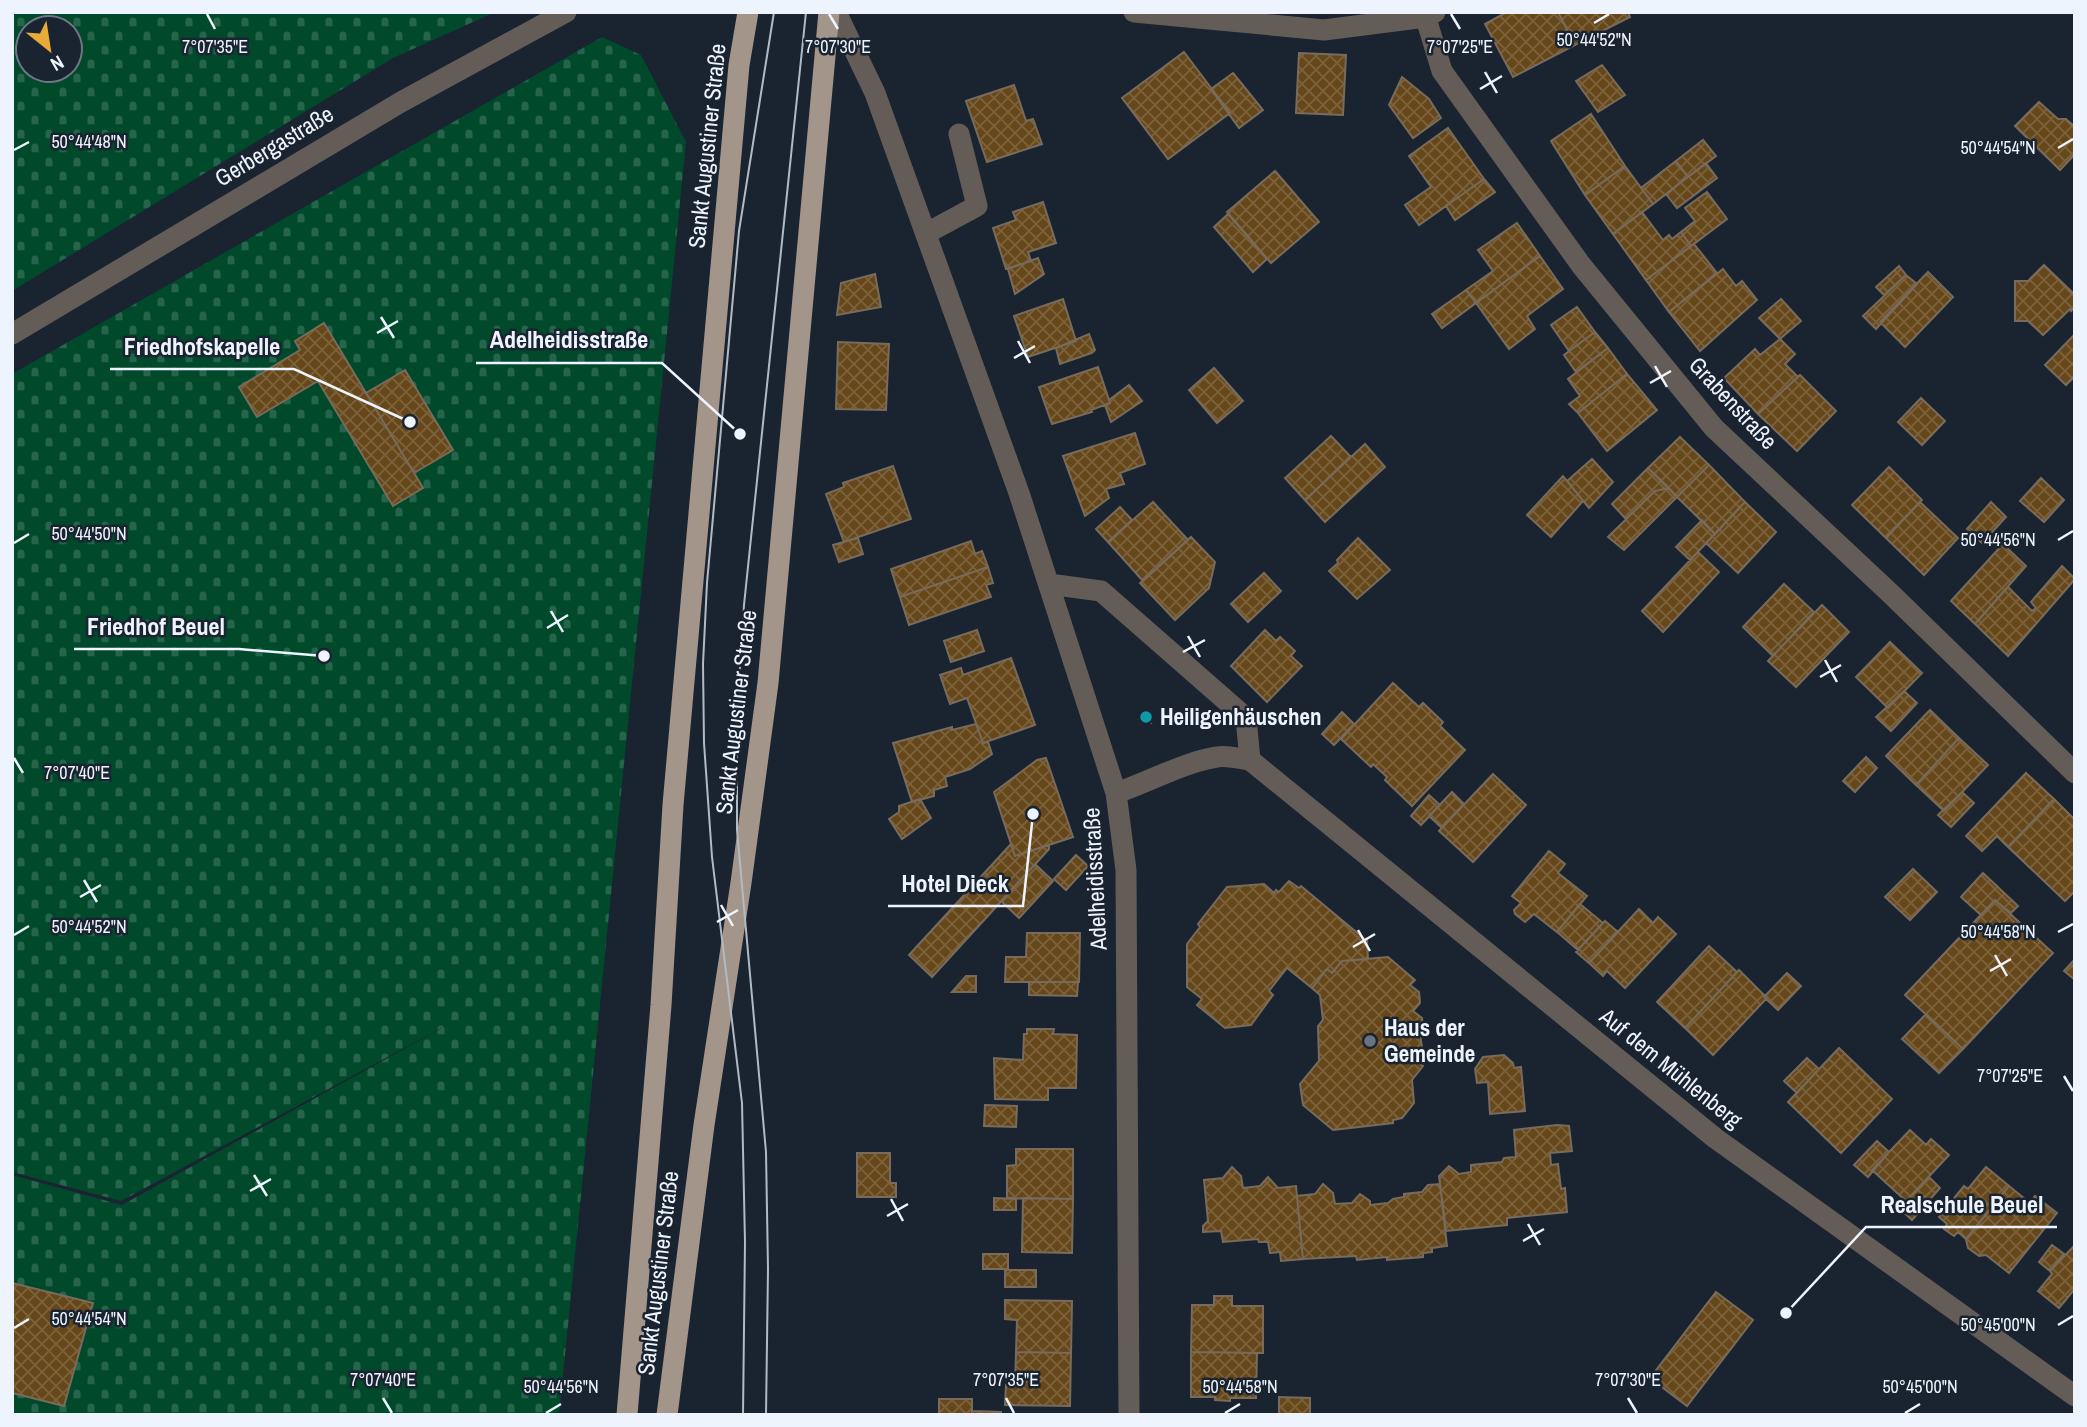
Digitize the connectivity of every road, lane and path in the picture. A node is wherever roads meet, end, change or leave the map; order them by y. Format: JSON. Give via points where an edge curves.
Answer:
{"nodes":[{"id":1,"x":566,"y":12,"type":"edge"},
{"id":2,"x":748,"y":12,"type":"edge"},
{"id":3,"x":829,"y":12,"type":"edge"},
{"id":4,"x":836,"y":12,"type":"edge"},
{"id":5,"x":1134,"y":12,"type":"edge"},
{"id":6,"x":1428,"y":14,"type":"edge"},
{"id":7,"x":958,"y":134,"type":"dead end"},
{"id":8,"x":927,"y":233,"type":"junction"},
{"id":9,"x":12,"y":334,"type":"edge"},
{"id":10,"x":1049,"y":584,"type":"junction"},
{"id":11,"x":1250,"y":760,"type":"junction"},
{"id":12,"x":2075,"y":773,"type":"edge"},
{"id":13,"x":1116,"y":793,"type":"junction"},
{"id":14,"x":2075,"y":1396,"type":"edge"},
{"id":15,"x":627,"y":1415,"type":"edge"},
{"id":16,"x":667,"y":1415,"type":"edge"},
{"id":17,"x":1129,"y":1415,"type":"edge"}],
"edges":[{"from":1,"to":9,"type":"street","name":"Gerbergastraße","via":[[377,116]]},
{"from":2,"to":15,"type":"main road","name":"Sankt Augustiner Straße","via":[[739,65],[691,588]]},
{"from":3,"to":16,"type":"main road","name":"Sankt Augustiner Straße","via":[[768,683]]},
{"from":4,"to":8,"type":"street","name":"Adelheidisstraße","via":[[875,93]]},
{"from":5,"to":6,"type":"street","via":[[1324,30]]},
{"from":6,"to":12,"type":"street","name":"Grabenstraße","via":[[1442,71],[1581,265],[1714,428]]},
{"from":7,"to":8,"type":"street","via":[[977,206]]},
{"from":8,"to":10,"type":"street","name":"Adelheidisstraße"},
{"from":10,"to":11,"type":"street","via":[[1101,591],[1150,633],[1246,718]]},
{"from":10,"to":13,"type":"street","name":"Adelheidisstraße"},
{"from":11,"to":13,"type":"street","via":[[1219,756]]},
{"from":11,"to":14,"type":"street","name":"Auf dem Mühlenberg","via":[[1715,1138]]},
{"from":13,"to":17,"type":"street","name":"Adelheidisstraße","via":[[1126,870]]}]}
